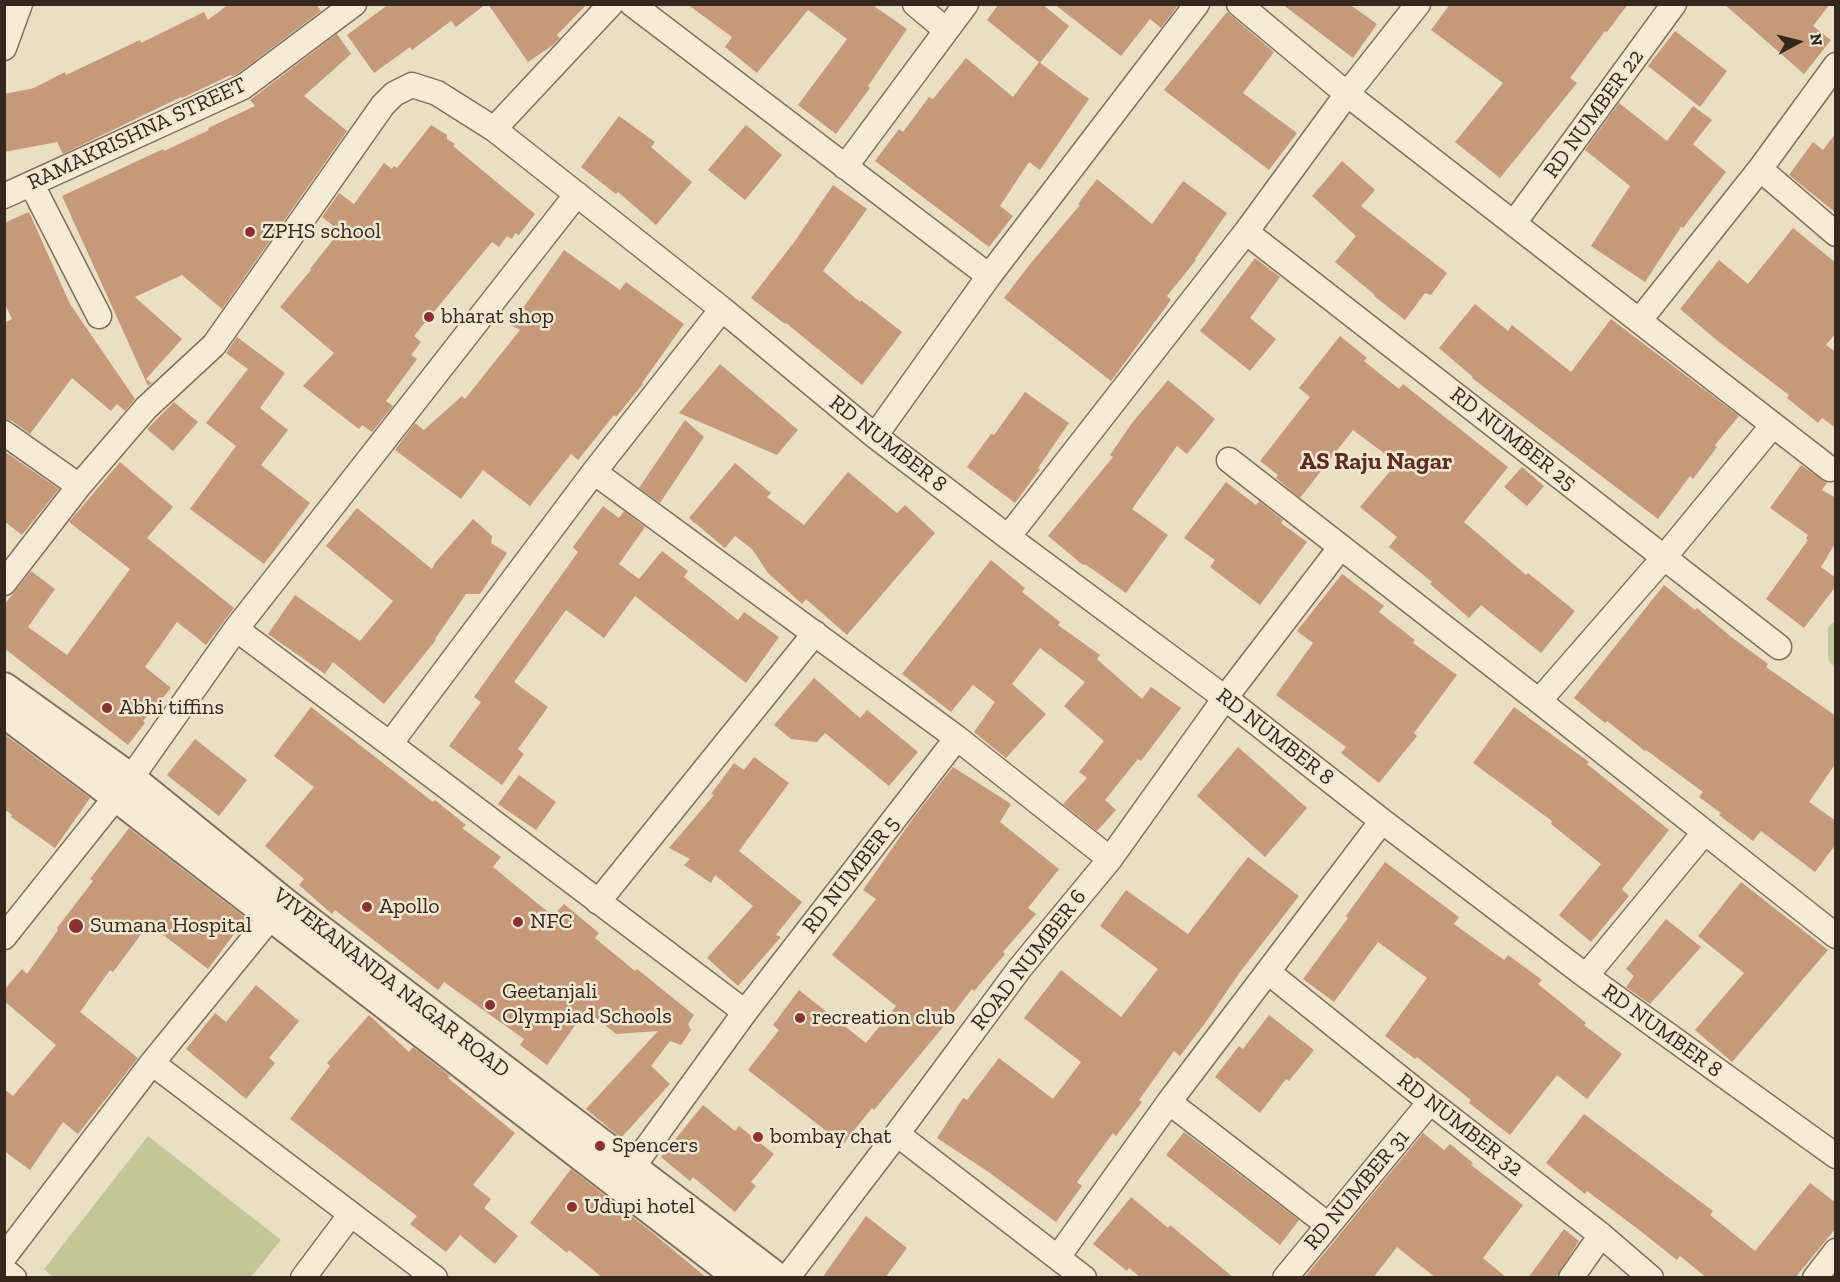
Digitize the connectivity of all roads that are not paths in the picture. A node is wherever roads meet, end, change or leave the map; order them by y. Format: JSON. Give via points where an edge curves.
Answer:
{"nodes":[{"id":1,"x":20,"y":4,"type":"edge"},
{"id":2,"x":354,"y":4,"type":"edge"},
{"id":3,"x":611,"y":4,"type":"edge"},
{"id":4,"x":632,"y":4,"type":"edge"},
{"id":5,"x":915,"y":4,"type":"edge"},
{"id":6,"x":966,"y":4,"type":"edge"},
{"id":7,"x":1197,"y":4,"type":"edge"},
{"id":8,"x":1239,"y":4,"type":"edge"},
{"id":9,"x":1418,"y":4,"type":"edge"},
{"id":10,"x":1674,"y":4,"type":"edge"},
{"id":11,"x":946,"y":30,"type":"junction"},
{"id":12,"x":4,"y":48,"type":"edge"},
{"id":13,"x":1836,"y":65,"type":"edge"},
{"id":14,"x":1347,"y":94,"type":"junction"},
{"id":15,"x":494,"y":129,"type":"junction"},
{"id":16,"x":845,"y":167,"type":"junction"},
{"id":17,"x":1760,"y":169,"type":"junction"},
{"id":18,"x":32,"y":185,"type":"junction"},
{"id":19,"x":577,"y":194,"type":"junction"},
{"id":20,"x":4,"y":196,"type":"edge"},
{"id":21,"x":1514,"y":224,"type":"junction"},
{"id":22,"x":1246,"y":232,"type":"junction"},
{"id":23,"x":1836,"y":234,"type":"edge"},
{"id":24,"x":989,"y":276,"type":"junction"},
{"id":25,"x":723,"y":309,"type":"junction"},
{"id":26,"x":99,"y":316,"type":"dead end"},
{"id":27,"x":1639,"y":321,"type":"junction"},
{"id":28,"x":1773,"y":425,"type":"junction"},
{"id":29,"x":4,"y":433,"type":"edge"},
{"id":30,"x":875,"y":436,"type":"junction"},
{"id":31,"x":1229,"y":460,"type":"dead end"},
{"id":32,"x":1830,"y":469,"type":"dead end"},
{"id":33,"x":594,"y":472,"type":"junction"},
{"id":34,"x":79,"y":486,"type":"junction"},
{"id":35,"x":1008,"y":537,"type":"junction"},
{"id":36,"x":1340,"y":548,"type":"junction"},
{"id":37,"x":1665,"y":557,"type":"junction"},
{"id":38,"x":4,"y":583,"type":"edge"},
{"id":39,"x":236,"y":629,"type":"junction"},
{"id":40,"x":815,"y":633,"type":"junction"},
{"id":41,"x":1779,"y":647,"type":"dead end"},
{"id":42,"x":4,"y":687,"type":"edge"},
{"id":43,"x":1225,"y":698,"type":"junction"},
{"id":44,"x":1539,"y":700,"type":"junction"},
{"id":45,"x":4,"y":713,"type":"edge"},
{"id":46,"x":957,"y":738,"type":"junction"},
{"id":47,"x":390,"y":744,"type":"junction"},
{"id":48,"x":123,"y":787,"type":"junction"},
{"id":49,"x":1382,"y":821,"type":"junction"},
{"id":50,"x":1704,"y":833,"type":"junction"},
{"id":51,"x":1110,"y":859,"type":"junction"},
{"id":52,"x":598,"y":902,"type":"junction"},
{"id":53,"x":272,"y":917,"type":"junction"},
{"id":54,"x":6,"y":932,"type":"edge"},
{"id":55,"x":1836,"y":936,"type":"edge"},
{"id":56,"x":1268,"y":972,"type":"junction"},
{"id":57,"x":1586,"y":976,"type":"junction"},
{"id":58,"x":745,"y":1012,"type":"junction"},
{"id":59,"x":152,"y":1063,"type":"junction"},
{"id":60,"x":1169,"y":1102,"type":"junction"},
{"id":61,"x":1430,"y":1102,"type":"junction"},
{"id":62,"x":897,"y":1134,"type":"junction"},
{"id":63,"x":1836,"y":1156,"type":"edge"},
{"id":64,"x":632,"y":1168,"type":"junction"},
{"id":65,"x":351,"y":1214,"type":"junction"},
{"id":66,"x":1328,"y":1225,"type":"junction"},
{"id":67,"x":1601,"y":1235,"type":"junction"},
{"id":68,"x":1836,"y":1251,"type":"edge"},
{"id":69,"x":4,"y":1257,"type":"edge"},
{"id":70,"x":1058,"y":1257,"type":"junction"},
{"id":71,"x":4,"y":1270,"type":"edge"},
{"id":72,"x":14,"y":1278,"type":"edge"},
{"id":73,"x":303,"y":1278,"type":"edge"},
{"id":74,"x":435,"y":1278,"type":"edge"},
{"id":75,"x":739,"y":1278,"type":"edge"},
{"id":76,"x":778,"y":1278,"type":"edge"},
{"id":77,"x":787,"y":1278,"type":"edge"},
{"id":78,"x":1084,"y":1278,"type":"edge"},
{"id":79,"x":1285,"y":1278,"type":"edge"},
{"id":80,"x":1571,"y":1278,"type":"edge"},
{"id":81,"x":1651,"y":1278,"type":"edge"},
{"id":82,"x":1815,"y":1278,"type":"edge"}],
"edges":[{"from":1,"to":12,"type":"street"},
{"from":2,"to":18,"type":"street","name":"RAMAKRISHNA STREET","via":[[243,87]]},
{"from":3,"to":15,"type":"street"},
{"from":4,"to":16,"type":"street"},
{"from":5,"to":11,"type":"street"},
{"from":6,"to":11,"type":"street"},
{"from":7,"to":24,"type":"street"},
{"from":8,"to":14,"type":"street"},
{"from":9,"to":14,"type":"street"},
{"from":10,"to":21,"type":"street","name":"RD NUMBER 22"},
{"from":11,"to":16,"type":"street"},
{"from":13,"to":17,"type":"street"},
{"from":14,"to":21,"type":"street"},
{"from":14,"to":22,"type":"street"},
{"from":15,"to":19,"type":"street","name":"RD NUMBER 8"},
{"from":15,"to":34,"type":"street","name":"RD NUMBER 8","via":[[437,93],[412,85],[394,94],[214,345],[146,408]]},
{"from":16,"to":24,"type":"street"},
{"from":17,"to":23,"type":"street"},
{"from":17,"to":27,"type":"street"},
{"from":18,"to":20,"type":"street","name":"RAMAKRISHNA STREET"},
{"from":18,"to":26,"type":"street"},
{"from":19,"to":25,"type":"street","name":"RD NUMBER 8"},
{"from":19,"to":39,"type":"street"},
{"from":21,"to":27,"type":"street"},
{"from":22,"to":35,"type":"street"},
{"from":22,"to":37,"type":"street","name":"RD NUMBER 25"},
{"from":24,"to":30,"type":"street"},
{"from":25,"to":30,"type":"street","name":"RD NUMBER 8"},
{"from":25,"to":33,"type":"street"},
{"from":27,"to":28,"type":"street"},
{"from":28,"to":32,"type":"street"},
{"from":28,"to":37,"type":"street"},
{"from":29,"to":34,"type":"street"},
{"from":30,"to":35,"type":"street","name":"RD NUMBER 8"},
{"from":31,"to":36,"type":"street"},
{"from":33,"to":40,"type":"street"},
{"from":33,"to":47,"type":"street"},
{"from":34,"to":38,"type":"street","name":"RD NUMBER 8"},
{"from":35,"to":43,"type":"street","name":"RD NUMBER 8"},
{"from":36,"to":43,"type":"street","name":"ROAD NUMBER 6"},
{"from":36,"to":44,"type":"street"},
{"from":37,"to":41,"type":"street","name":"RD NUMBER 25"},
{"from":37,"to":44,"type":"street"},
{"from":39,"to":47,"type":"street"},
{"from":39,"to":48,"type":"street"},
{"from":40,"to":46,"type":"street"},
{"from":40,"to":52,"type":"street"},
{"from":42,"to":48,"type":"street","name":"VIVEKANANDA NAGAR ROAD"},
{"from":43,"to":49,"type":"street","name":"RD NUMBER 8"},
{"from":43,"to":51,"type":"street","name":"ROAD NUMBER 6"},
{"from":44,"to":50,"type":"street"},
{"from":45,"to":48,"type":"street","name":"VIVEKANANDA NAGAR ROAD"},
{"from":46,"to":51,"type":"street"},
{"from":46,"to":58,"type":"street","name":"RD NUMBER 5"},
{"from":47,"to":52,"type":"street"},
{"from":48,"to":53,"type":"street","name":"VIVEKANANDA NAGAR ROAD"},
{"from":48,"to":54,"type":"street"},
{"from":48,"to":64,"type":"street","name":"VIVEKANANDA NAGAR ROAD","via":[[284,902]]},
{"from":49,"to":56,"type":"street"},
{"from":49,"to":57,"type":"street","name":"RD NUMBER 8"},
{"from":50,"to":55,"type":"street"},
{"from":50,"to":57,"type":"street"},
{"from":51,"to":62,"type":"street","name":"ROAD NUMBER 6","via":[[1020,968]]},
{"from":52,"to":58,"type":"street"},
{"from":53,"to":59,"type":"street"},
{"from":53,"to":75,"type":"street","name":"VIVEKANANDA NAGAR ROAD"},
{"from":56,"to":60,"type":"street"},
{"from":56,"to":61,"type":"street","name":"RD NUMBER 32"},
{"from":57,"to":63,"type":"street","name":"RD NUMBER 8"},
{"from":58,"to":64,"type":"street","name":"RD NUMBER 5"},
{"from":59,"to":65,"type":"street"},
{"from":59,"to":69,"type":"street"},
{"from":60,"to":66,"type":"street"},
{"from":60,"to":70,"type":"street"},
{"from":61,"to":66,"type":"street","name":"RD NUMBER 31"},
{"from":61,"to":67,"type":"street","name":"RD NUMBER 32"},
{"from":62,"to":70,"type":"street"},
{"from":62,"to":77,"type":"street","name":"ROAD NUMBER 6"},
{"from":64,"to":76,"type":"street","name":"VIVEKANANDA NAGAR ROAD"},
{"from":65,"to":73,"type":"street"},
{"from":65,"to":74,"type":"street"},
{"from":66,"to":79,"type":"street","name":"RD NUMBER 31"},
{"from":67,"to":80,"type":"street"},
{"from":67,"to":81,"type":"street","name":"RD NUMBER 32"},
{"from":68,"to":82,"type":"street"},
{"from":70,"to":78,"type":"street"},
{"from":71,"to":72,"type":"street"}]}
